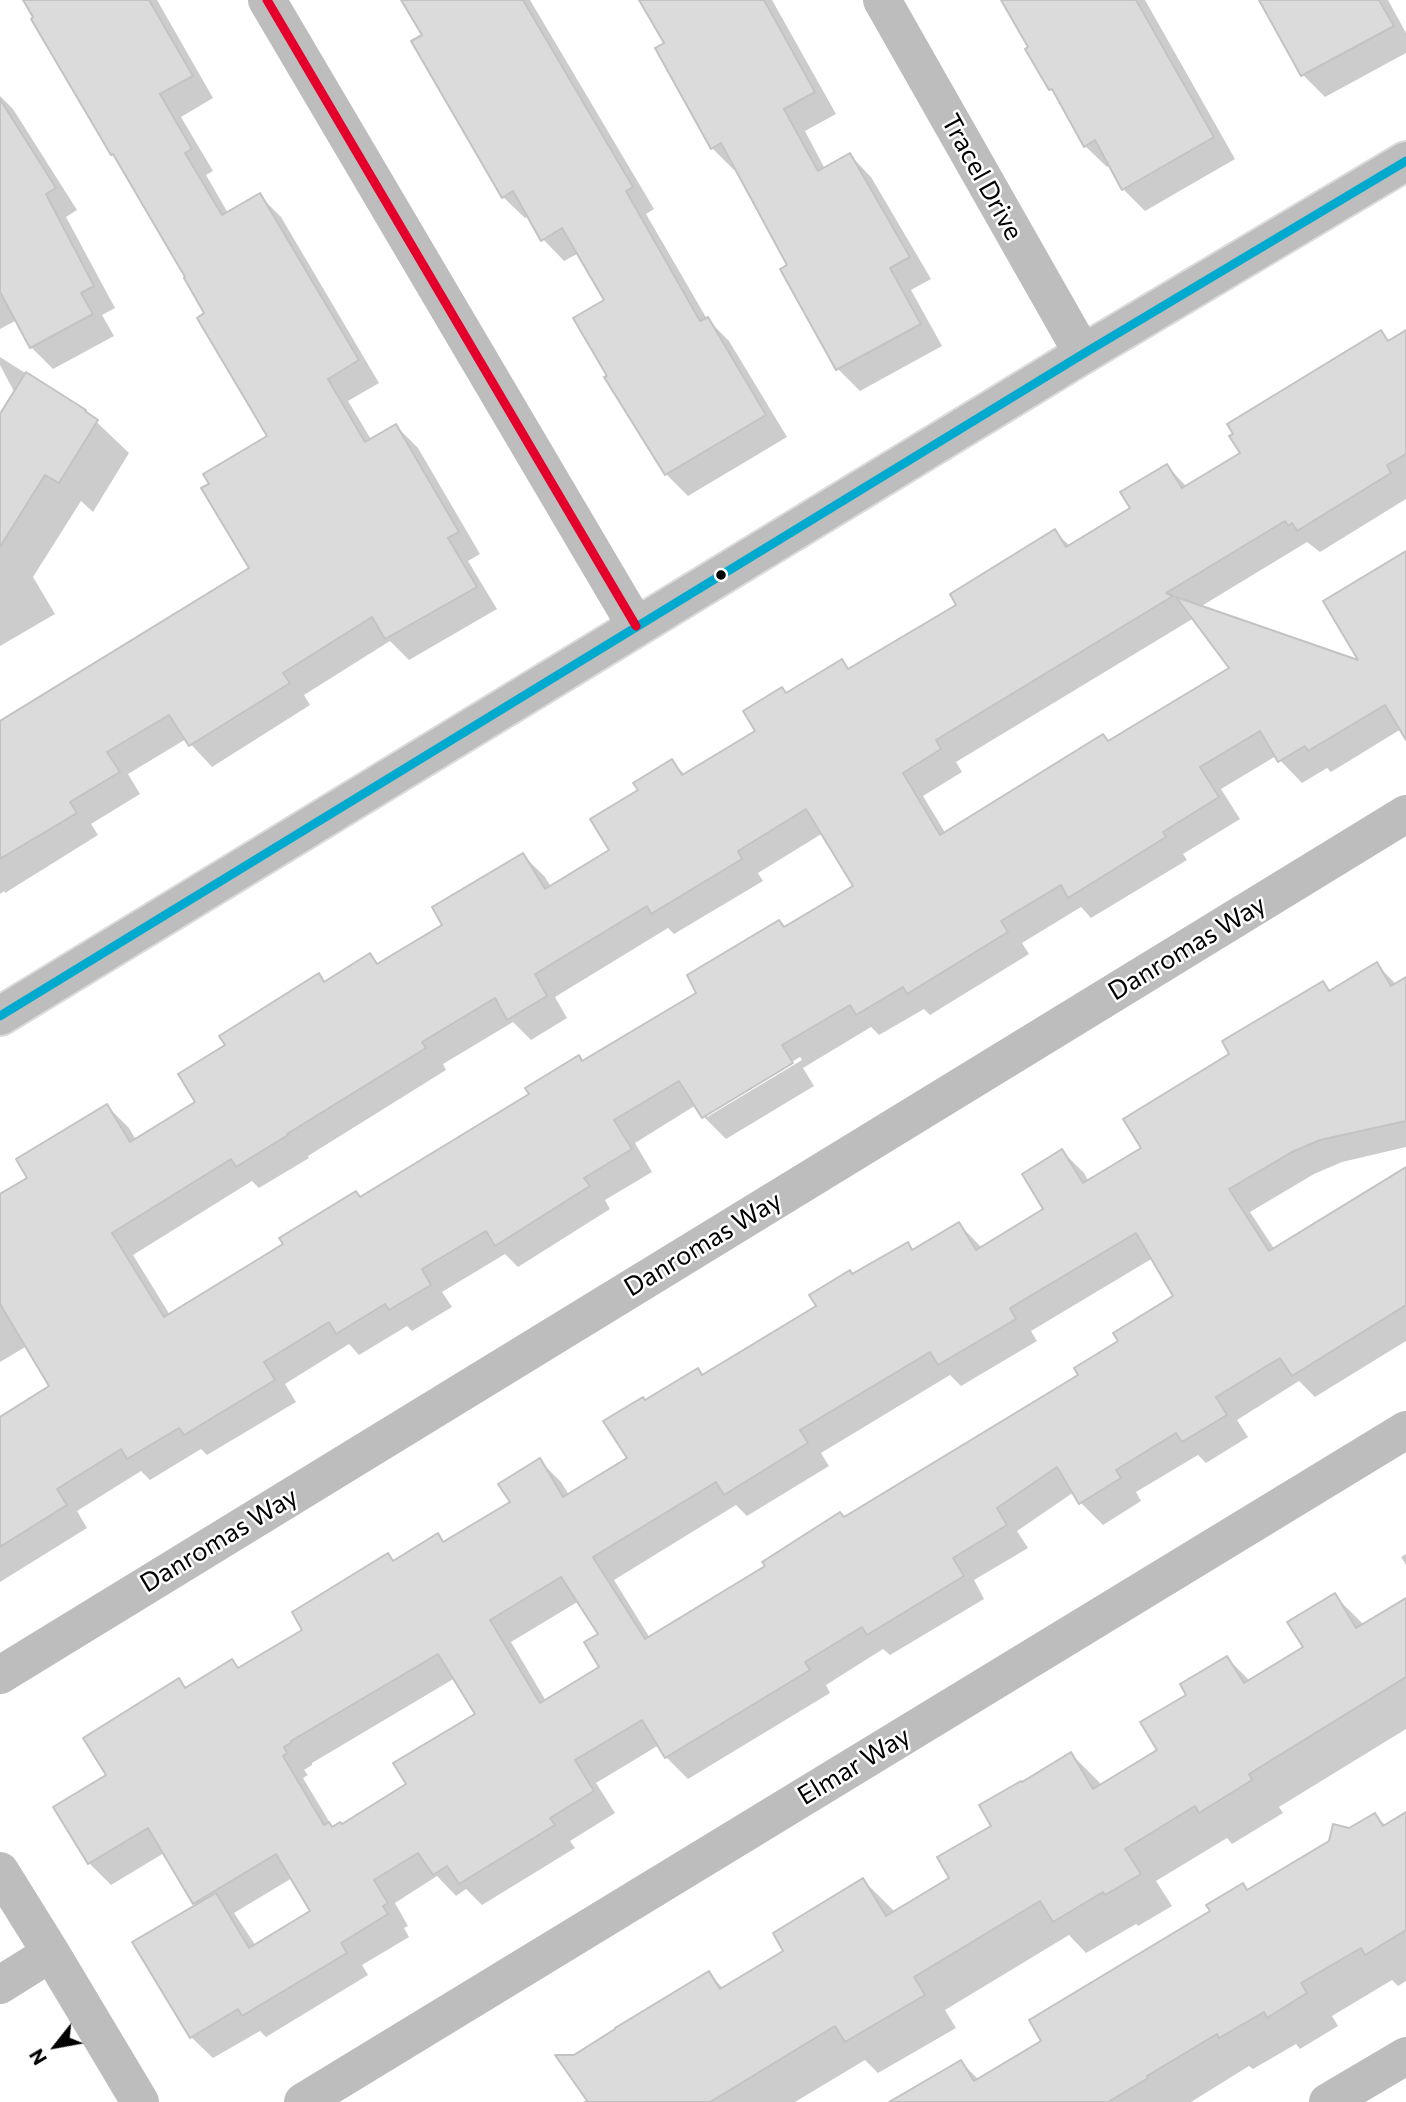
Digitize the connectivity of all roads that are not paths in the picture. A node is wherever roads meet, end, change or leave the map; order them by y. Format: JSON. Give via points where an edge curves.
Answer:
{"nodes":[{"id":1,"x":267,"y":0,"type":"edge"},
{"id":2,"x":882,"y":0,"type":"edge"},
{"id":3,"x":1406,"y":161,"type":"edge"},
{"id":4,"x":1083,"y":354,"type":"junction"},
{"id":5,"x":636,"y":626,"type":"junction"},
{"id":6,"x":1406,"y":814,"type":"edge"},
{"id":7,"x":0,"y":1016,"type":"edge"},
{"id":8,"x":1406,"y":1430,"type":"edge"},
{"id":9,"x":0,"y":1675,"type":"edge"},
{"id":10,"x":0,"y":1871,"type":"edge"},
{"id":11,"x":51,"y":1953,"type":"junction"},
{"id":12,"x":0,"y":1985,"type":"edge"},
{"id":13,"x":1406,"y":2056,"type":"edge"},
{"id":14,"x":140,"y":2102,"type":"edge"},
{"id":15,"x":303,"y":2102,"type":"edge"},
{"id":16,"x":1328,"y":2102,"type":"edge"}],
"edges":[{"from":1,"to":5,"type":"street"},
{"from":2,"to":4,"type":"street","name":"Tracel Drive"},
{"from":3,"to":4,"type":"street"},
{"from":4,"to":5,"type":"street"},
{"from":5,"to":7,"type":"street"},
{"from":6,"to":9,"type":"street","name":"Danromas Way"},
{"from":8,"to":15,"type":"street","name":"Elmar Way"},
{"from":10,"to":11,"type":"street"},
{"from":11,"to":12,"type":"street"},
{"from":11,"to":14,"type":"street"},
{"from":13,"to":16,"type":"street"}]}
